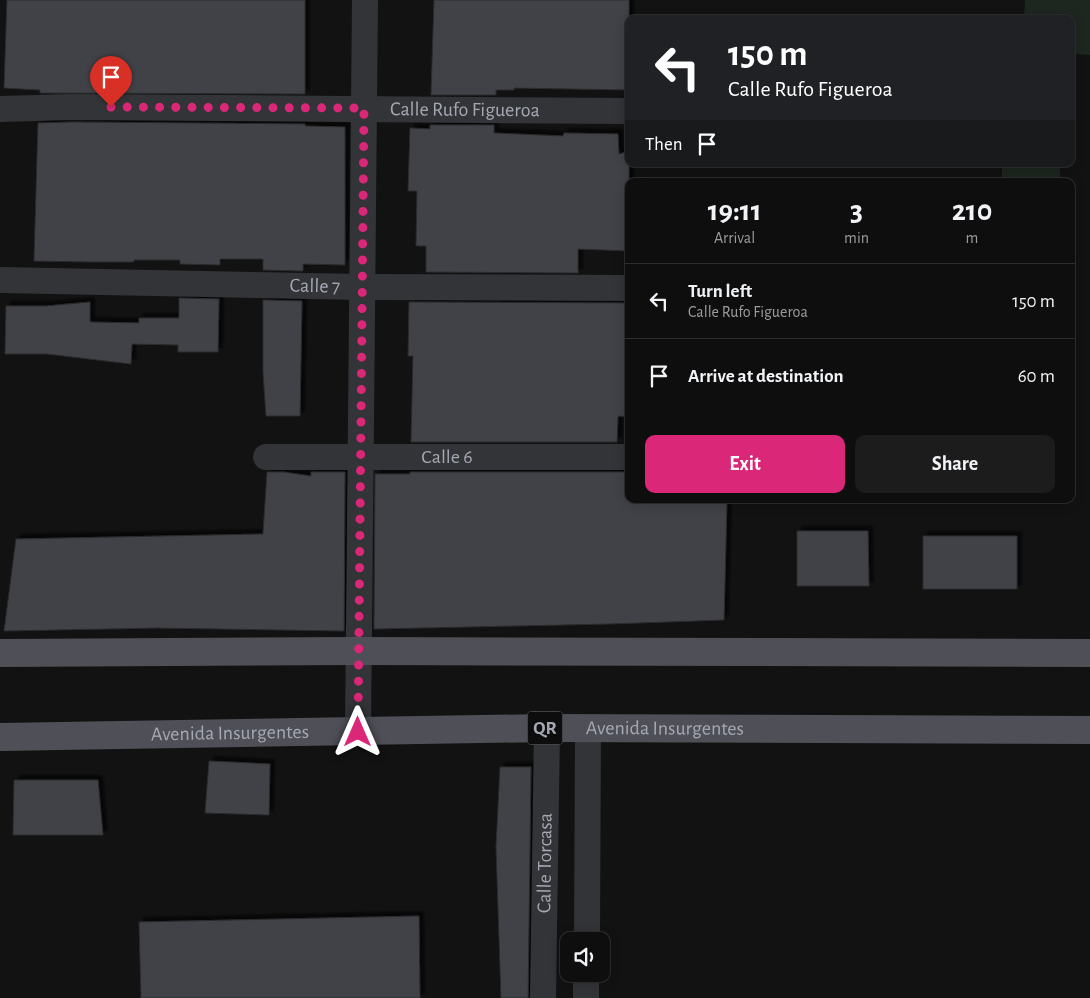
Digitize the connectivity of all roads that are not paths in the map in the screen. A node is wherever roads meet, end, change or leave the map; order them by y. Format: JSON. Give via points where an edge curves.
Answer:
{"nodes":[{"id":1,"x":365,"y":0,"type":"edge"},
{"id":2,"x":364,"y":108,"type":"junction"},
{"id":3,"x":0,"y":109,"type":"edge"},
{"id":4,"x":625,"y":111,"type":"edge"},
{"id":5,"x":0,"y":280,"type":"edge"},
{"id":6,"x":362,"y":286,"type":"junction"},
{"id":7,"x":625,"y":288,"type":"edge"},
{"id":8,"x":266,"y":457,"type":"dead end"},
{"id":9,"x":625,"y":457,"type":"edge"},
{"id":10,"x":360,"y":458,"type":"junction"},
{"id":11,"x":359,"y":651,"type":"junction"},
{"id":12,"x":0,"y":653,"type":"edge"},
{"id":13,"x":1090,"y":653,"type":"edge"},
{"id":14,"x":547,"y":728,"type":"junction"},
{"id":15,"x":588,"y":728,"type":"junction"},
{"id":16,"x":1090,"y":730,"type":"edge"},
{"id":17,"x":358,"y":732,"type":"junction"},
{"id":18,"x":0,"y":737,"type":"edge"},
{"id":19,"x":587,"y":932,"type":"edge"},
{"id":20,"x":586,"y":982,"type":"edge"},
{"id":21,"x":543,"y":998,"type":"edge"},
{"id":22,"x":586,"y":998,"type":"edge"}],
"edges":[{"from":1,"to":2,"type":"street"},
{"from":2,"to":3,"type":"street","name":"Calle Rufo Figueroa"},
{"from":2,"to":4,"type":"street","name":"Calle Rufo Figueroa"},
{"from":2,"to":6,"type":"street"},
{"from":5,"to":6,"type":"street","name":"Calle 7"},
{"from":6,"to":7,"type":"street","name":"Calle 7"},
{"from":6,"to":10,"type":"street"},
{"from":8,"to":10,"type":"street","name":"Calle 6"},
{"from":9,"to":10,"type":"street","name":"Calle 6"},
{"from":10,"to":11,"type":"street"},
{"from":11,"to":12,"type":"main road"},
{"from":11,"to":13,"type":"main road"},
{"from":11,"to":17,"type":"street"},
{"from":14,"to":15,"type":"main road","name":"Avenida Insurgentes","number":"QR"},
{"from":14,"to":17,"type":"main road","name":"Avenida Insurgentes","number":"QR"},
{"from":14,"to":21,"type":"street","name":"Calle Torcasa"},
{"from":15,"to":16,"type":"main road","name":"Avenida Insurgentes","number":"QR"},
{"from":15,"to":19,"type":"street","name":"Calle Torcasa"},
{"from":17,"to":18,"type":"main road","name":"Avenida Insurgentes","number":"QR"},
{"from":20,"to":22,"type":"street"}]}
